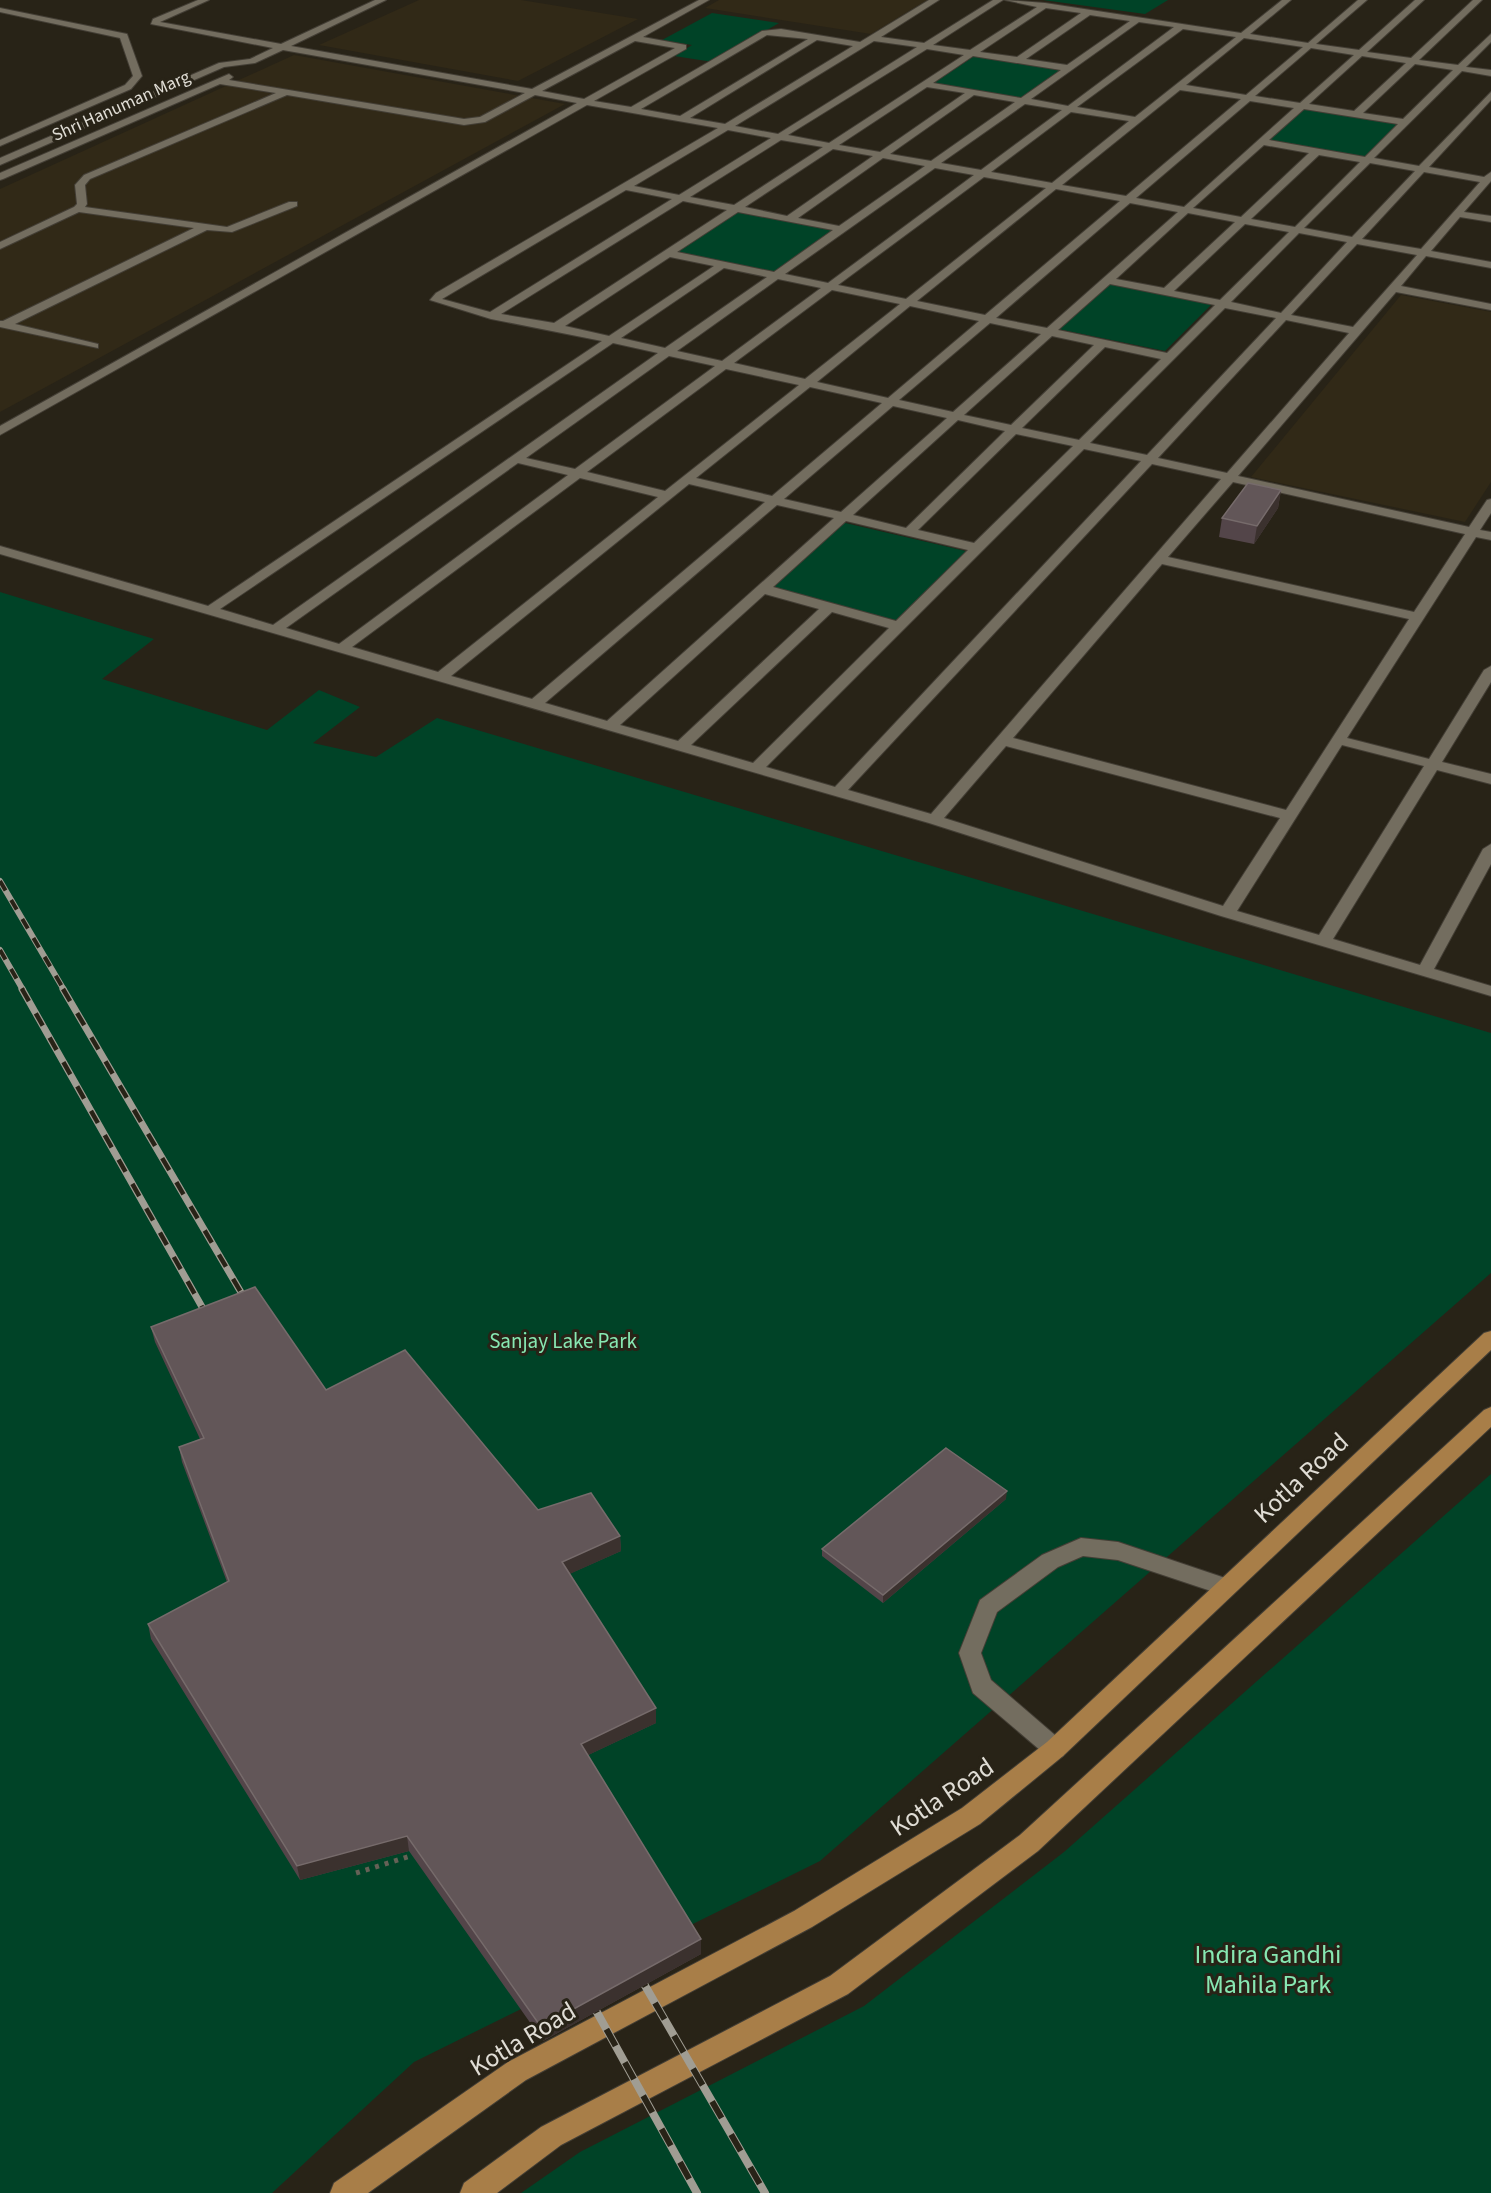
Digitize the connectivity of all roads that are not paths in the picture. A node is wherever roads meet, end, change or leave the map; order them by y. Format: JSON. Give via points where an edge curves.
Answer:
{"nodes":[{"id":1,"x":205,"y":0,"type":"edge"},
{"id":2,"x":382,"y":0,"type":"edge"},
{"id":3,"x":705,"y":0,"type":"edge"},
{"id":4,"x":935,"y":0,"type":"edge"},
{"id":5,"x":999,"y":0,"type":"edge"},
{"id":6,"x":1009,"y":0,"type":"edge"},
{"id":7,"x":1287,"y":0,"type":"edge"},
{"id":8,"x":1364,"y":0,"type":"edge"},
{"id":9,"x":1420,"y":0,"type":"edge"},
{"id":10,"x":1478,"y":0,"type":"edge"},
{"id":11,"x":1045,"y":6,"type":"junction"},
{"id":12,"x":0,"y":10,"type":"edge"},
{"id":13,"x":1089,"y":12,"type":"junction"},
{"id":14,"x":1137,"y":20,"type":"junction"},
{"id":15,"x":1180,"y":26,"type":"junction"},
{"id":16,"x":1242,"y":36,"type":"junction"},
{"id":17,"x":1491,"y":37,"type":"edge"},
{"id":18,"x":634,"y":38,"type":"junction"},
{"id":19,"x":816,"y":38,"type":"junction"},
{"id":20,"x":874,"y":38,"type":"junction"},
{"id":21,"x":861,"y":45,"type":"junction"},
{"id":22,"x":926,"y":46,"type":"junction"},
{"id":23,"x":1310,"y":46,"type":"junction"},
{"id":24,"x":281,"y":47,"type":"junction"},
{"id":25,"x":972,"y":53,"type":"junction"},
{"id":26,"x":1360,"y":54,"type":"junction"},
{"id":27,"x":666,"y":57,"type":"junction"},
{"id":28,"x":677,"y":59,"type":"dead end"},
{"id":29,"x":1019,"y":60,"type":"junction"},
{"id":30,"x":252,"y":61,"type":"junction"},
{"id":31,"x":1413,"y":61,"type":"junction"},
{"id":32,"x":699,"y":63,"type":"dead end"},
{"id":33,"x":710,"y":64,"type":"junction"},
{"id":34,"x":1068,"y":68,"type":"junction"},
{"id":35,"x":1459,"y":69,"type":"junction"},
{"id":36,"x":1491,"y":73,"type":"edge"},
{"id":37,"x":218,"y":81,"type":"junction"},
{"id":38,"x":925,"y":84,"type":"junction"},
{"id":39,"x":1178,"y":87,"type":"junction"},
{"id":40,"x":286,"y":92,"type":"junction"},
{"id":41,"x":532,"y":92,"type":"junction"},
{"id":42,"x":973,"y":92,"type":"junction"},
{"id":43,"x":1491,"y":95,"type":"edge"},
{"id":44,"x":1249,"y":98,"type":"junction"},
{"id":45,"x":1022,"y":101,"type":"junction"},
{"id":46,"x":586,"y":102,"type":"junction"},
{"id":47,"x":1302,"y":106,"type":"junction"},
{"id":48,"x":1070,"y":109,"type":"junction"},
{"id":49,"x":633,"y":110,"type":"junction"},
{"id":50,"x":1356,"y":114,"type":"junction"},
{"id":51,"x":682,"y":119,"type":"junction"},
{"id":52,"x":1137,"y":120,"type":"junction"},
{"id":53,"x":1405,"y":122,"type":"junction"},
{"id":54,"x":727,"y":127,"type":"junction"},
{"id":55,"x":781,"y":137,"type":"junction"},
{"id":56,"x":1,"y":141,"type":"edge"},
{"id":57,"x":1261,"y":142,"type":"junction"},
{"id":58,"x":832,"y":146,"type":"junction"},
{"id":59,"x":1316,"y":152,"type":"junction"},
{"id":60,"x":882,"y":155,"type":"junction"},
{"id":61,"x":1367,"y":160,"type":"junction"},
{"id":62,"x":0,"y":162,"type":"edge"},
{"id":63,"x":933,"y":164,"type":"junction"},
{"id":64,"x":1422,"y":169,"type":"junction"},
{"id":65,"x":982,"y":173,"type":"junction"},
{"id":66,"x":0,"y":177,"type":"edge"},
{"id":67,"x":1489,"y":178,"type":"edge"},
{"id":68,"x":1054,"y":186,"type":"junction"},
{"id":69,"x":625,"y":188,"type":"junction"},
{"id":70,"x":682,"y":198,"type":"junction"},
{"id":71,"x":1129,"y":200,"type":"junction"},
{"id":72,"x":293,"y":204,"type":"dead end"},
{"id":73,"x":78,"y":209,"type":"junction"},
{"id":74,"x":736,"y":209,"type":"junction"},
{"id":75,"x":1186,"y":210,"type":"junction"},
{"id":76,"x":1457,"y":214,"type":"junction"},
{"id":77,"x":789,"y":219,"type":"junction"},
{"id":78,"x":1491,"y":219,"type":"edge"},
{"id":79,"x":1243,"y":220,"type":"junction"},
{"id":80,"x":203,"y":228,"type":"junction"},
{"id":81,"x":841,"y":229,"type":"junction"},
{"id":82,"x":1297,"y":230,"type":"junction"},
{"id":83,"x":1355,"y":240,"type":"junction"},
{"id":84,"x":0,"y":246,"type":"edge"},
{"id":85,"x":1423,"y":252,"type":"junction"},
{"id":86,"x":668,"y":253,"type":"junction"},
{"id":87,"x":723,"y":264,"type":"junction"},
{"id":88,"x":1491,"y":265,"type":"edge"},
{"id":89,"x":776,"y":275,"type":"junction"},
{"id":90,"x":1107,"y":280,"type":"junction"},
{"id":91,"x":831,"y":286,"type":"junction"},
{"id":92,"x":1392,"y":288,"type":"junction"},
{"id":93,"x":1166,"y":292,"type":"junction"},
{"id":94,"x":910,"y":302,"type":"junction"},
{"id":95,"x":1223,"y":304,"type":"junction"},
{"id":96,"x":1491,"y":307,"type":"edge"},
{"id":97,"x":491,"y":316,"type":"junction"},
{"id":98,"x":1284,"y":316,"type":"junction"},
{"id":99,"x":989,"y":318,"type":"junction"},
{"id":100,"x":2,"y":324,"type":"edge"},
{"id":101,"x":556,"y":327,"type":"junction"},
{"id":102,"x":1051,"y":331,"type":"junction"},
{"id":103,"x":1355,"y":331,"type":"junction"},
{"id":104,"x":613,"y":340,"type":"junction"},
{"id":105,"x":1103,"y":342,"type":"junction"},
{"id":106,"x":94,"y":346,"type":"dead end"},
{"id":107,"x":667,"y":352,"type":"junction"},
{"id":108,"x":1170,"y":357,"type":"junction"},
{"id":109,"x":724,"y":365,"type":"junction"},
{"id":110,"x":807,"y":384,"type":"junction"},
{"id":111,"x":890,"y":402,"type":"junction"},
{"id":112,"x":955,"y":417,"type":"junction"},
{"id":113,"x":1014,"y":430,"type":"junction"},
{"id":114,"x":0,"y":431,"type":"edge"},
{"id":115,"x":1081,"y":445,"type":"junction"},
{"id":116,"x":516,"y":459,"type":"junction"},
{"id":117,"x":1149,"y":460,"type":"junction"},
{"id":118,"x":578,"y":474,"type":"junction"},
{"id":119,"x":1229,"y":478,"type":"junction"},
{"id":120,"x":687,"y":480,"type":"junction"},
{"id":121,"x":667,"y":495,"type":"junction"},
{"id":122,"x":775,"y":500,"type":"junction"},
{"id":123,"x":1491,"y":503,"type":"edge"},
{"id":124,"x":844,"y":517,"type":"junction"},
{"id":125,"x":909,"y":532,"type":"junction"},
{"id":126,"x":1472,"y":532,"type":"junction"},
{"id":127,"x":1491,"y":537,"type":"edge"},
{"id":128,"x":977,"y":548,"type":"junction"},
{"id":129,"x":0,"y":550,"type":"edge"},
{"id":130,"x":1159,"y":559,"type":"junction"},
{"id":131,"x":763,"y":589,"type":"junction"},
{"id":132,"x":830,"y":607,"type":"junction"},
{"id":133,"x":209,"y":612,"type":"junction"},
{"id":134,"x":1418,"y":617,"type":"junction"},
{"id":135,"x":899,"y":626,"type":"junction"},
{"id":136,"x":274,"y":630,"type":"junction"},
{"id":137,"x":341,"y":649,"type":"junction"},
{"id":138,"x":1491,"y":670,"type":"edge"},
{"id":139,"x":439,"y":678,"type":"junction"},
{"id":140,"x":534,"y":705,"type":"junction"},
{"id":141,"x":610,"y":726,"type":"junction"},
{"id":142,"x":1002,"y":740,"type":"junction"},
{"id":143,"x":1339,"y":740,"type":"junction"},
{"id":144,"x":680,"y":747,"type":"junction"},
{"id":145,"x":1434,"y":765,"type":"junction"},
{"id":146,"x":756,"y":768,"type":"junction"},
{"id":147,"x":1491,"y":779,"type":"edge"},
{"id":148,"x":838,"y":792,"type":"junction"},
{"id":149,"x":1290,"y":816,"type":"junction"},
{"id":150,"x":934,"y":820,"type":"junction"},
{"id":151,"x":1491,"y":849,"type":"edge"},
{"id":152,"x":1227,"y":913,"type":"junction"},
{"id":153,"x":1324,"y":941,"type":"junction"},
{"id":154,"x":1424,"y":972,"type":"junction"},
{"id":155,"x":1491,"y":991,"type":"edge"},
{"id":156,"x":1491,"y":1338,"type":"edge"},
{"id":157,"x":1491,"y":1415,"type":"edge"},
{"id":158,"x":1226,"y":1587,"type":"junction"},
{"id":159,"x":1055,"y":1749,"type":"junction"},
{"id":160,"x":344,"y":2193,"type":"edge"},
{"id":161,"x":474,"y":2193,"type":"edge"}],
"edges":[{"from":1,"to":24,"type":"street","via":[[155,24]]},
{"from":2,"to":24,"type":"street","name":"Shri Hanuman Marg"},
{"from":3,"to":18,"type":"street"},
{"from":4,"to":20,"type":"street"},
{"from":5,"to":22,"type":"street"},
{"from":6,"to":11,"type":"street"},
{"from":7,"to":16,"type":"street"},
{"from":8,"to":23,"type":"street"},
{"from":9,"to":26,"type":"street"},
{"from":10,"to":31,"type":"street"},
{"from":11,"to":13,"type":"street"},
{"from":11,"to":25,"type":"street"},
{"from":12,"to":56,"type":"street","via":[[124,36],[138,76],[128,87]]},
{"from":13,"to":14,"type":"street"},
{"from":13,"to":29,"type":"street"},
{"from":14,"to":15,"type":"street"},
{"from":14,"to":34,"type":"street"},
{"from":15,"to":16,"type":"street"},
{"from":15,"to":48,"type":"street"},
{"from":16,"to":23,"type":"street"},
{"from":16,"to":39,"type":"street"},
{"from":17,"to":35,"type":"street"},
{"from":18,"to":27,"type":"street","via":[[683,46]]},
{"from":18,"to":41,"type":"street"},
{"from":19,"to":21,"type":"street"},
{"from":19,"to":33,"type":"street","via":[[765,33]]},
{"from":19,"to":51,"type":"street"},
{"from":20,"to":21,"type":"street"},
{"from":20,"to":22,"type":"street"},
{"from":21,"to":54,"type":"street"},
{"from":22,"to":25,"type":"street"},
{"from":22,"to":55,"type":"street"},
{"from":23,"to":26,"type":"street"},
{"from":23,"to":44,"type":"street"},
{"from":24,"to":30,"type":"street","name":"Shri Hanuman Marg"},
{"from":24,"to":41,"type":"street"},
{"from":25,"to":29,"type":"street"},
{"from":25,"to":38,"type":"street"},
{"from":26,"to":31,"type":"street"},
{"from":26,"to":47,"type":"street"},
{"from":27,"to":28,"type":"street"},
{"from":27,"to":46,"type":"street"},
{"from":29,"to":34,"type":"street"},
{"from":30,"to":37,"type":"street","name":"Shri Hanuman Marg","via":[[247,69]]},
{"from":30,"to":62,"type":"street","name":"Shri Hanuman Marg","via":[[222,65]]},
{"from":31,"to":35,"type":"street"},
{"from":31,"to":50,"type":"street"},
{"from":32,"to":33,"type":"street"},
{"from":33,"to":49,"type":"street"},
{"from":34,"to":45,"type":"street"},
{"from":35,"to":36,"type":"street"},
{"from":35,"to":53,"type":"street"},
{"from":37,"to":40,"type":"street"},
{"from":37,"to":66,"type":"street","name":"Shri Hanuman Marg"},
{"from":38,"to":42,"type":"street"},
{"from":38,"to":58,"type":"street"},
{"from":39,"to":44,"type":"street"},
{"from":39,"to":52,"type":"street"},
{"from":40,"to":41,"type":"street","via":[[473,122]]},
{"from":40,"to":73,"type":"street","via":[[87,177],[80,185],[82,204]]},
{"from":41,"to":46,"type":"street"},
{"from":42,"to":45,"type":"street"},
{"from":42,"to":60,"type":"street"},
{"from":43,"to":64,"type":"street"},
{"from":44,"to":47,"type":"street"},
{"from":44,"to":71,"type":"street"},
{"from":45,"to":48,"type":"street"},
{"from":45,"to":63,"type":"street"},
{"from":46,"to":49,"type":"street"},
{"from":46,"to":114,"type":"street"},
{"from":47,"to":50,"type":"street"},
{"from":47,"to":57,"type":"street"},
{"from":48,"to":52,"type":"street"},
{"from":48,"to":65,"type":"street"},
{"from":49,"to":51,"type":"street"},
{"from":50,"to":53,"type":"street"},
{"from":51,"to":54,"type":"street"},
{"from":52,"to":68,"type":"street"},
{"from":53,"to":61,"type":"street"},
{"from":54,"to":55,"type":"street"},
{"from":54,"to":69,"type":"street"},
{"from":55,"to":58,"type":"street"},
{"from":55,"to":70,"type":"street"},
{"from":57,"to":59,"type":"street"},
{"from":57,"to":75,"type":"street"},
{"from":58,"to":60,"type":"street"},
{"from":58,"to":74,"type":"street"},
{"from":59,"to":61,"type":"street"},
{"from":59,"to":79,"type":"street"},
{"from":60,"to":63,"type":"street"},
{"from":60,"to":77,"type":"street"},
{"from":61,"to":64,"type":"street"},
{"from":61,"to":82,"type":"street"},
{"from":63,"to":65,"type":"street"},
{"from":63,"to":81,"type":"street"},
{"from":64,"to":67,"type":"street"},
{"from":64,"to":83,"type":"street"},
{"from":65,"to":68,"type":"street"},
{"from":65,"to":91,"type":"street"},
{"from":67,"to":76,"type":"street"},
{"from":68,"to":71,"type":"street"},
{"from":68,"to":94,"type":"street"},
{"from":69,"to":70,"type":"street"},
{"from":69,"to":97,"type":"street","via":[[435,300]]},
{"from":70,"to":74,"type":"street"},
{"from":70,"to":97,"type":"street"},
{"from":71,"to":75,"type":"street"},
{"from":71,"to":99,"type":"street"},
{"from":72,"to":80,"type":"street","via":[[228,230]]},
{"from":73,"to":80,"type":"street"},
{"from":73,"to":84,"type":"street"},
{"from":74,"to":77,"type":"street"},
{"from":74,"to":86,"type":"street"},
{"from":75,"to":79,"type":"street"},
{"from":75,"to":90,"type":"street"},
{"from":76,"to":78,"type":"street"},
{"from":76,"to":85,"type":"street"},
{"from":77,"to":81,"type":"street"},
{"from":79,"to":82,"type":"street"},
{"from":79,"to":93,"type":"street"},
{"from":80,"to":100,"type":"street"},
{"from":81,"to":89,"type":"street"},
{"from":82,"to":83,"type":"street"},
{"from":82,"to":95,"type":"street"},
{"from":83,"to":85,"type":"street"},
{"from":83,"to":98,"type":"street"},
{"from":85,"to":88,"type":"street"},
{"from":85,"to":92,"type":"street"},
{"from":86,"to":87,"type":"street"},
{"from":86,"to":101,"type":"street"},
{"from":87,"to":89,"type":"street"},
{"from":87,"to":104,"type":"street"},
{"from":89,"to":91,"type":"street"},
{"from":89,"to":107,"type":"street"},
{"from":90,"to":93,"type":"street"},
{"from":90,"to":102,"type":"street"},
{"from":91,"to":94,"type":"street"},
{"from":91,"to":109,"type":"street"},
{"from":92,"to":96,"type":"street"},
{"from":92,"to":103,"type":"street"},
{"from":93,"to":95,"type":"street"},
{"from":94,"to":99,"type":"street"},
{"from":94,"to":110,"type":"street"},
{"from":95,"to":98,"type":"street"},
{"from":95,"to":108,"type":"street"},
{"from":97,"to":101,"type":"street"},
{"from":98,"to":103,"type":"street"},
{"from":98,"to":117,"type":"street"},
{"from":99,"to":102,"type":"street"},
{"from":99,"to":111,"type":"street"},
{"from":100,"to":106,"type":"street"},
{"from":101,"to":104,"type":"street"},
{"from":102,"to":105,"type":"street"},
{"from":102,"to":112,"type":"street"},
{"from":103,"to":119,"type":"street"},
{"from":104,"to":107,"type":"street"},
{"from":104,"to":133,"type":"street"},
{"from":105,"to":108,"type":"street"},
{"from":105,"to":113,"type":"street"},
{"from":107,"to":109,"type":"street"},
{"from":107,"to":116,"type":"street"},
{"from":108,"to":115,"type":"street"},
{"from":109,"to":110,"type":"street"},
{"from":109,"to":118,"type":"street"},
{"from":110,"to":111,"type":"street"},
{"from":110,"to":120,"type":"street"},
{"from":111,"to":112,"type":"street"},
{"from":111,"to":122,"type":"street"},
{"from":112,"to":113,"type":"street"},
{"from":112,"to":124,"type":"street"},
{"from":113,"to":115,"type":"street"},
{"from":113,"to":125,"type":"street"},
{"from":115,"to":117,"type":"street"},
{"from":115,"to":128,"type":"street"},
{"from":116,"to":118,"type":"street"},
{"from":116,"to":136,"type":"street"},
{"from":117,"to":119,"type":"street"},
{"from":117,"to":148,"type":"street"},
{"from":118,"to":121,"type":"street"},
{"from":118,"to":137,"type":"street"},
{"from":119,"to":126,"type":"street"},
{"from":119,"to":130,"type":"street"},
{"from":120,"to":121,"type":"street"},
{"from":120,"to":122,"type":"street"},
{"from":121,"to":139,"type":"street"},
{"from":122,"to":124,"type":"street"},
{"from":122,"to":140,"type":"street"},
{"from":123,"to":126,"type":"street"},
{"from":124,"to":125,"type":"street"},
{"from":124,"to":131,"type":"street"},
{"from":125,"to":128,"type":"street"},
{"from":126,"to":127,"type":"street"},
{"from":126,"to":134,"type":"street"},
{"from":128,"to":135,"type":"street"},
{"from":129,"to":133,"type":"street"},
{"from":130,"to":134,"type":"street"},
{"from":130,"to":142,"type":"street"},
{"from":131,"to":132,"type":"street"},
{"from":131,"to":141,"type":"street"},
{"from":132,"to":135,"type":"street"},
{"from":132,"to":144,"type":"street"},
{"from":133,"to":136,"type":"street"},
{"from":134,"to":143,"type":"street"},
{"from":135,"to":146,"type":"street"},
{"from":136,"to":137,"type":"street"},
{"from":137,"to":139,"type":"street"},
{"from":138,"to":145,"type":"street"},
{"from":139,"to":140,"type":"street"},
{"from":140,"to":141,"type":"street"},
{"from":141,"to":144,"type":"street"},
{"from":142,"to":149,"type":"street"},
{"from":142,"to":150,"type":"street"},
{"from":143,"to":145,"type":"street"},
{"from":143,"to":149,"type":"street"},
{"from":144,"to":146,"type":"street"},
{"from":145,"to":147,"type":"street"},
{"from":145,"to":153,"type":"street"},
{"from":146,"to":148,"type":"street"},
{"from":148,"to":150,"type":"street"},
{"from":149,"to":152,"type":"street"},
{"from":150,"to":152,"type":"street"},
{"from":151,"to":154,"type":"street"},
{"from":152,"to":153,"type":"street"},
{"from":153,"to":154,"type":"street"},
{"from":154,"to":155,"type":"street"},
{"from":156,"to":158,"type":"main road","name":"Kotla Road"},
{"from":157,"to":161,"type":"main road","via":[[1029,1843],[839,1985],[551,2136]]},
{"from":158,"to":159,"type":"main road","name":"Kotla Road"},
{"from":158,"to":159,"type":"street","via":[[1118,1551],[1081,1547],[1050,1561],[988,1606],[970,1653],[981,1686]]},
{"from":159,"to":160,"type":"main road","name":"Kotla Road","via":[[971,1816],[803,1919],[517,2071]]}]}
